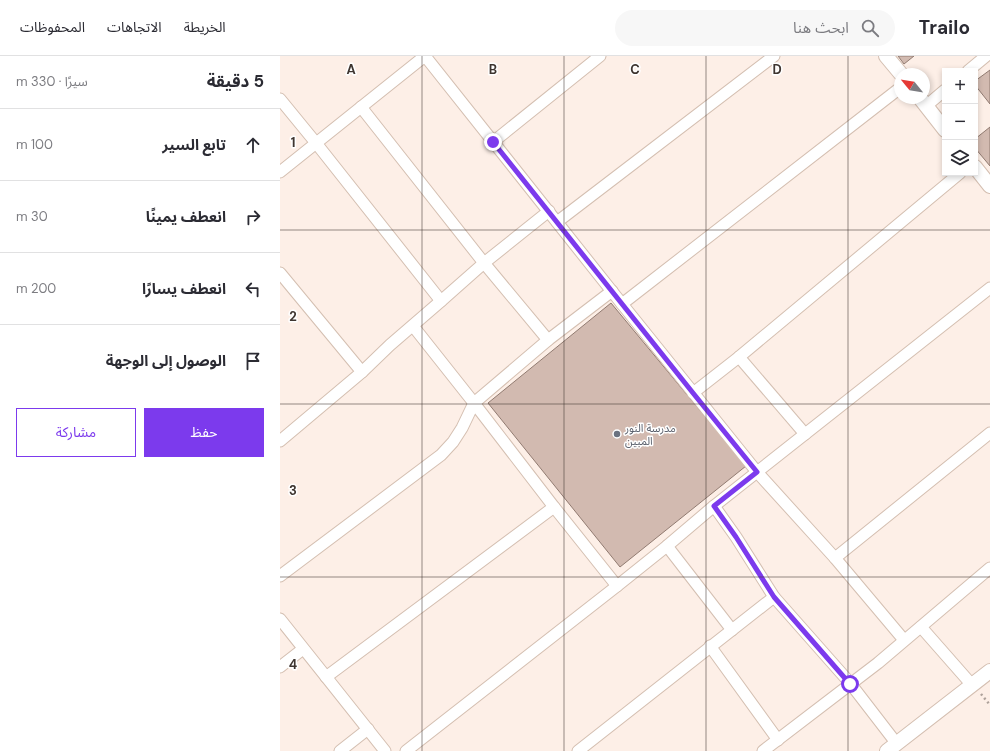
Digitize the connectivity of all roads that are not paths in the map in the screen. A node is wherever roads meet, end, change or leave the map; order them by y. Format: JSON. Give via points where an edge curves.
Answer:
{"nodes":[{"id":1,"x":425,"y":56,"type":"edge"},
{"id":2,"x":600,"y":56,"type":"edge"},
{"id":3,"x":774,"y":56,"type":"edge"},
{"id":4,"x":886,"y":56,"type":"edge"},
{"id":5,"x":986,"y":56,"type":"edge"},
{"id":6,"x":896,"y":68,"type":"edge"},
{"id":7,"x":972,"y":68,"type":"edge"},
{"id":8,"x":942,"y":92,"type":"edge"},
{"id":9,"x":894,"y":93,"type":"edge"},
{"id":10,"x":930,"y":98,"type":"edge"},
{"id":11,"x":280,"y":100,"type":"edge"},
{"id":12,"x":925,"y":104,"type":"edge"},
{"id":13,"x":361,"y":107,"type":"junction"},
{"id":14,"x":942,"y":126,"type":"edge"},
{"id":15,"x":493,"y":142,"type":"junction"},
{"id":16,"x":316,"y":143,"type":"junction"},
{"id":17,"x":280,"y":172,"type":"edge"},
{"id":18,"x":978,"y":172,"type":"edge"},
{"id":19,"x":956,"y":176,"type":"edge"},
{"id":20,"x":990,"y":186,"type":"edge"},
{"id":21,"x":549,"y":211,"type":"junction"},
{"id":22,"x":557,"y":222,"type":"junction"},
{"id":23,"x":484,"y":263,"type":"junction"},
{"id":24,"x":280,"y":273,"type":"edge"},
{"id":25,"x":990,"y":288,"type":"edge"},
{"id":26,"x":612,"y":291,"type":"junction"},
{"id":27,"x":441,"y":302,"type":"junction"},
{"id":28,"x":622,"y":304,"type":"junction"},
{"id":29,"x":413,"y":326,"type":"junction"},
{"id":30,"x":548,"y":340,"type":"junction"},
{"id":31,"x":739,"y":357,"type":"junction"},
{"id":32,"x":362,"y":372,"type":"junction"},
{"id":33,"x":693,"y":393,"type":"junction"},
{"id":34,"x":474,"y":403,"type":"junction"},
{"id":35,"x":990,"y":433,"type":"edge"},
{"id":36,"x":805,"y":434,"type":"junction"},
{"id":37,"x":280,"y":440,"type":"edge"},
{"id":38,"x":757,"y":472,"type":"junction"},
{"id":39,"x":714,"y":506,"type":"junction"},
{"id":40,"x":554,"y":507,"type":"junction"},
{"id":41,"x":667,"y":546,"type":"junction"},
{"id":42,"x":835,"y":558,"type":"junction"},
{"id":43,"x":990,"y":568,"type":"edge"},
{"id":44,"x":280,"y":576,"type":"edge"},
{"id":45,"x":618,"y":586,"type":"junction"},
{"id":46,"x":774,"y":597,"type":"junction"},
{"id":47,"x":280,"y":619,"type":"edge"},
{"id":48,"x":921,"y":627,"type":"junction"},
{"id":49,"x":732,"y":630,"type":"junction"},
{"id":50,"x":904,"y":640,"type":"junction"},
{"id":51,"x":710,"y":646,"type":"junction"},
{"id":52,"x":303,"y":649,"type":"junction"},
{"id":53,"x":280,"y":666,"type":"edge"},
{"id":54,"x":990,"y":671,"type":"edge"},
{"id":55,"x":326,"y":677,"type":"junction"},
{"id":56,"x":850,"y":684,"type":"junction"},
{"id":57,"x":972,"y":685,"type":"junction"},
{"id":58,"x":368,"y":729,"type":"junction"},
{"id":59,"x":778,"y":740,"type":"junction"},
{"id":60,"x":892,"y":747,"type":"edge"},
{"id":61,"x":340,"y":751,"type":"edge"},
{"id":62,"x":385,"y":751,"type":"edge"},
{"id":63,"x":406,"y":751,"type":"edge"},
{"id":64,"x":578,"y":751,"type":"edge"},
{"id":65,"x":763,"y":751,"type":"edge"}],
"edges":[{"from":1,"to":13,"type":"street"},
{"from":1,"to":15,"type":"street"},
{"from":2,"to":15,"type":"street"},
{"from":3,"to":22,"type":"street"},
{"from":4,"to":6,"type":"street"},
{"from":5,"to":7,"type":"street"},
{"from":8,"to":10,"type":"street"},
{"from":9,"to":28,"type":"street"},
{"from":11,"to":16,"type":"street"},
{"from":12,"to":14,"type":"street"},
{"from":13,"to":16,"type":"street"},
{"from":13,"to":23,"type":"street"},
{"from":15,"to":21,"type":"street"},
{"from":16,"to":17,"type":"street"},
{"from":16,"to":27,"type":"street"},
{"from":18,"to":20,"type":"street"},
{"from":19,"to":31,"type":"street"},
{"from":21,"to":22,"type":"street"},
{"from":21,"to":23,"type":"street"},
{"from":22,"to":26,"type":"street"},
{"from":23,"to":27,"type":"street"},
{"from":23,"to":30,"type":"street"},
{"from":24,"to":32,"type":"street"},
{"from":25,"to":36,"type":"street"},
{"from":26,"to":28,"type":"street"},
{"from":26,"to":30,"type":"street"},
{"from":27,"to":29,"type":"street"},
{"from":28,"to":33,"type":"street"},
{"from":29,"to":32,"type":"street"},
{"from":29,"to":34,"type":"street"},
{"from":30,"to":34,"type":"street"},
{"from":31,"to":33,"type":"street"},
{"from":31,"to":36,"type":"street"},
{"from":32,"to":37,"type":"street"},
{"from":33,"to":38,"type":"street"},
{"from":34,"to":40,"type":"street"},
{"from":34,"to":44,"type":"street","via":[[462,428],[441,455]]},
{"from":35,"to":42,"type":"street"},
{"from":36,"to":38,"type":"street"},
{"from":38,"to":39,"type":"street"},
{"from":38,"to":42,"type":"street"},
{"from":39,"to":41,"type":"street"},
{"from":39,"to":46,"type":"street"},
{"from":40,"to":45,"type":"street"},
{"from":40,"to":55,"type":"street"},
{"from":41,"to":45,"type":"street"},
{"from":41,"to":49,"type":"street"},
{"from":42,"to":50,"type":"street"},
{"from":43,"to":48,"type":"street"},
{"from":45,"to":63,"type":"street"},
{"from":46,"to":49,"type":"street"},
{"from":46,"to":56,"type":"street"},
{"from":47,"to":52,"type":"street"},
{"from":48,"to":50,"type":"street"},
{"from":48,"to":57,"type":"street"},
{"from":49,"to":51,"type":"street"},
{"from":50,"to":56,"type":"street"},
{"from":51,"to":59,"type":"street"},
{"from":51,"to":64,"type":"street"},
{"from":52,"to":53,"type":"street"},
{"from":52,"to":55,"type":"street"},
{"from":54,"to":57,"type":"street"},
{"from":55,"to":58,"type":"street"},
{"from":56,"to":59,"type":"street"},
{"from":56,"to":60,"type":"street"},
{"from":57,"to":60,"type":"street"},
{"from":58,"to":61,"type":"street"},
{"from":58,"to":62,"type":"street"},
{"from":59,"to":65,"type":"street"}]}
